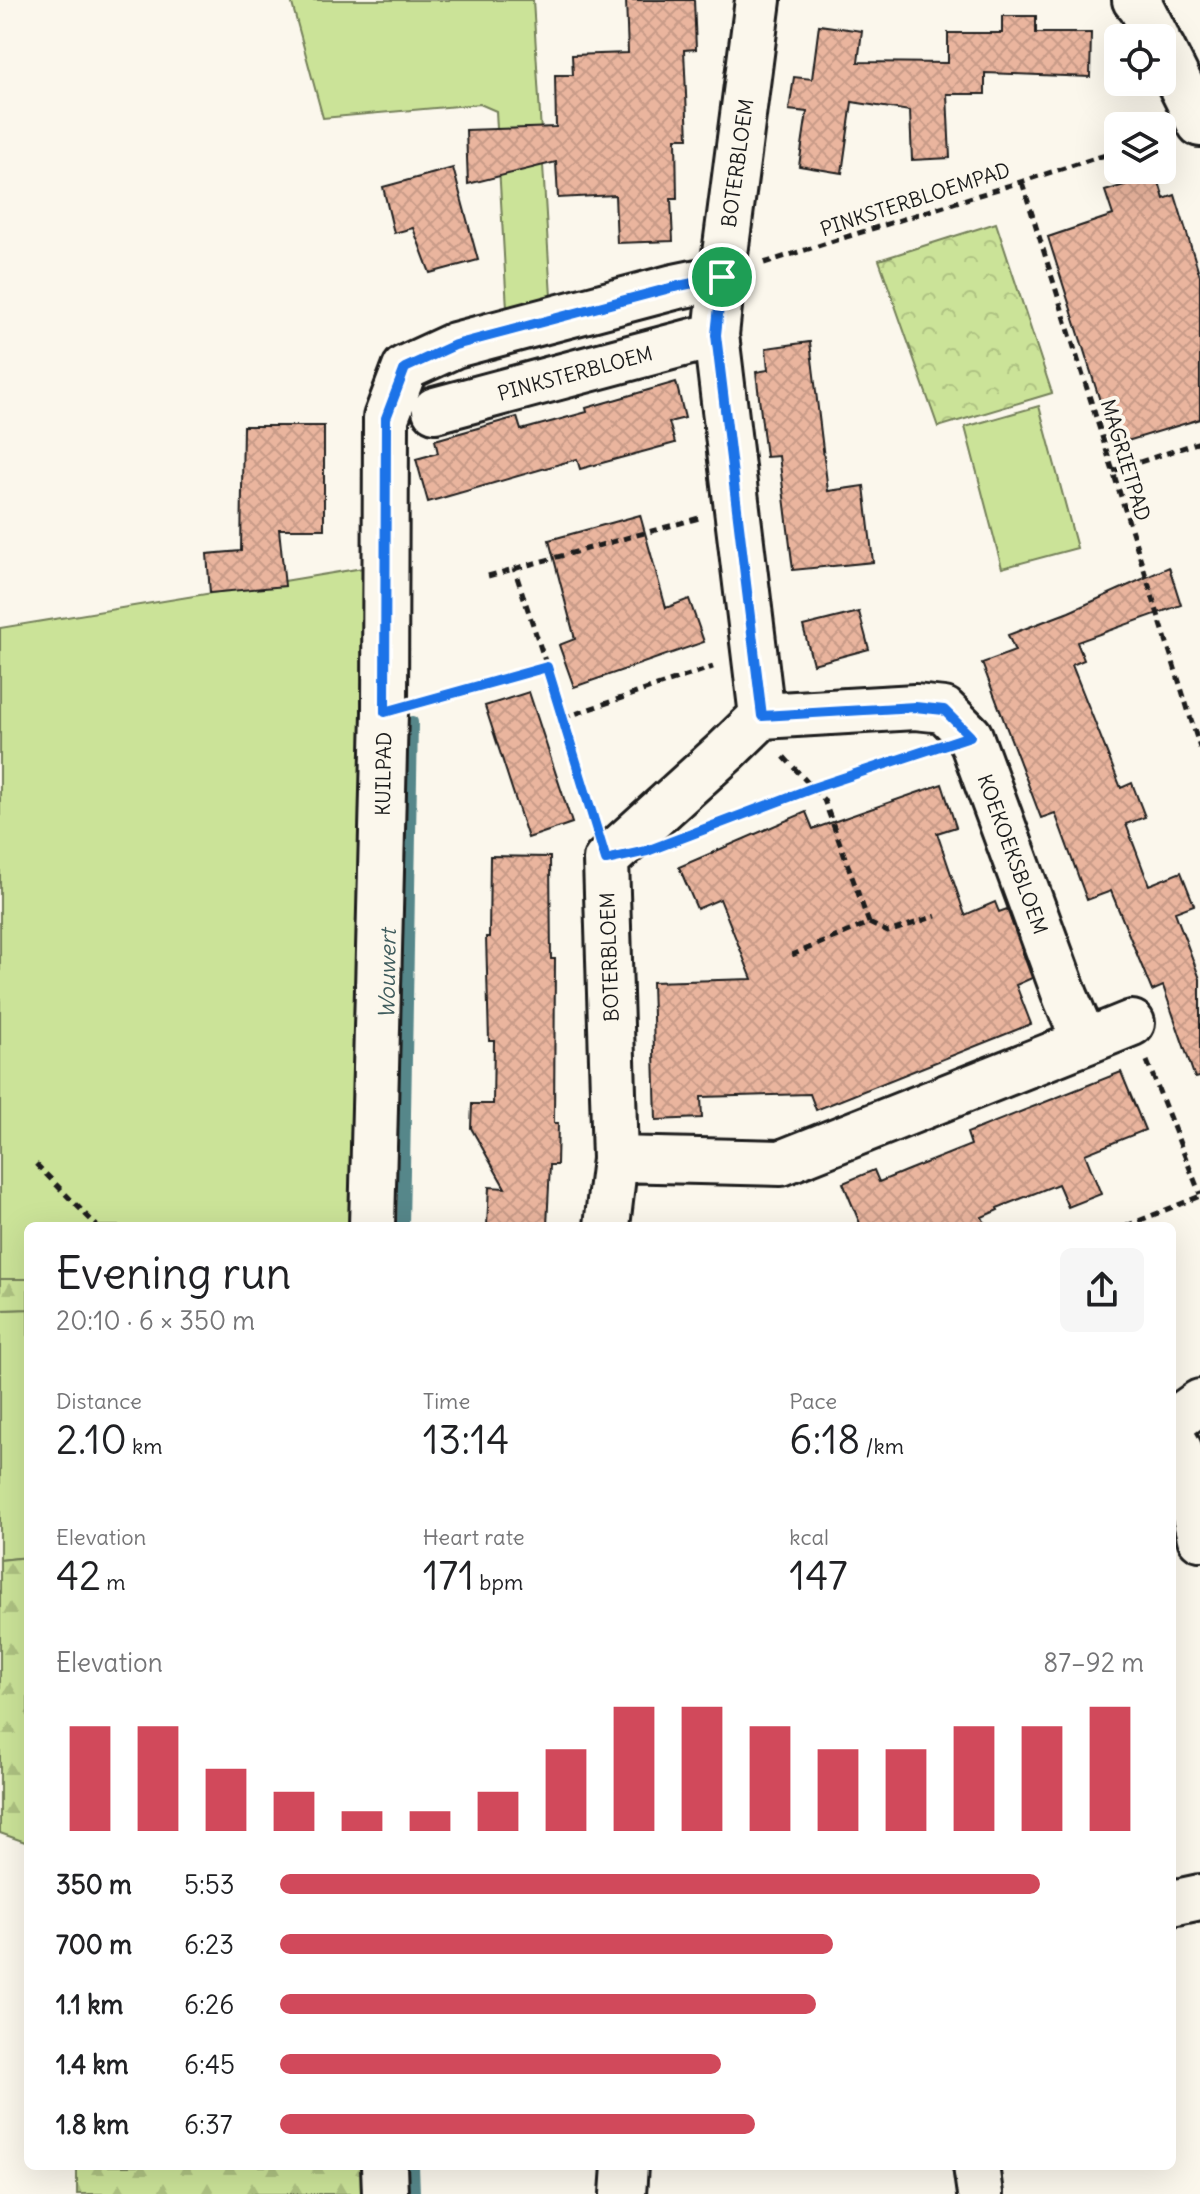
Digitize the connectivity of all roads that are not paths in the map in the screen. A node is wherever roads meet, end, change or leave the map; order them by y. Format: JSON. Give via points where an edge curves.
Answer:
{"nodes":[{"id":1,"x":758,"y":0,"type":"edge"},
{"id":2,"x":1135,"y":0,"type":"edge"},
{"id":3,"x":1150,"y":24,"type":"edge"},
{"id":4,"x":1176,"y":76,"type":"edge"},
{"id":5,"x":1200,"y":124,"type":"edge"},
{"id":6,"x":722,"y":277,"type":"junction"},
{"id":7,"x":716,"y":335,"type":"junction"},
{"id":8,"x":435,"y":410,"type":"dead end"},
{"id":9,"x":758,"y":720,"type":"junction"},
{"id":10,"x":1132,"y":1023,"type":"dead end"},
{"id":11,"x":1085,"y":1042,"type":"junction"},
{"id":12,"x":615,"y":1159,"type":"junction"},
{"id":13,"x":372,"y":1222,"type":"edge"},
{"id":14,"x":607,"y":1222,"type":"edge"},
{"id":15,"x":1200,"y":1402,"type":"edge"},
{"id":16,"x":1176,"y":1419,"type":"edge"},
{"id":17,"x":1176,"y":1444,"type":"edge"},
{"id":18,"x":1200,"y":1538,"type":"edge"},
{"id":19,"x":1200,"y":1897,"type":"edge"},
{"id":20,"x":1176,"y":1902,"type":"edge"},
{"id":21,"x":384,"y":2170,"type":"edge"},
{"id":22,"x":625,"y":2170,"type":"edge"},
{"id":23,"x":977,"y":2170,"type":"edge"},
{"id":24,"x":385,"y":2194,"type":"edge"},
{"id":25,"x":623,"y":2194,"type":"edge"},
{"id":26,"x":980,"y":2194,"type":"edge"}],
"edges":[{"from":1,"to":6,"type":"street","name":"BOTERBLOEM"},
{"from":2,"to":3,"type":"street"},
{"from":4,"to":5,"type":"street"},
{"from":6,"to":7,"type":"street","name":"BOTERBLOEM"},
{"from":6,"to":13,"type":"street","name":"KUILPAD","via":[[455,345],[405,368],[386,418],[385,712]]},
{"from":7,"to":8,"type":"street","name":"PINKSTERBLOEM"},
{"from":7,"to":9,"type":"street","name":"BOTERBLOEM","via":[[756,660]]},
{"from":9,"to":11,"type":"street","name":"KOEKOEKSBLOEM","via":[[915,707],[944,710],[970,736]]},
{"from":9,"to":12,"type":"street","name":"BOTERBLOEM","via":[[606,860]]},
{"from":10,"to":11,"type":"street"},
{"from":11,"to":12,"type":"street","via":[[781,1163]]},
{"from":12,"to":14,"type":"street","name":"BOTERBLOEM"},
{"from":15,"to":16,"type":"street"},
{"from":17,"to":18,"type":"street"},
{"from":19,"to":20,"type":"street"},
{"from":21,"to":24,"type":"street"},
{"from":22,"to":25,"type":"street"},
{"from":23,"to":26,"type":"street"}]}
